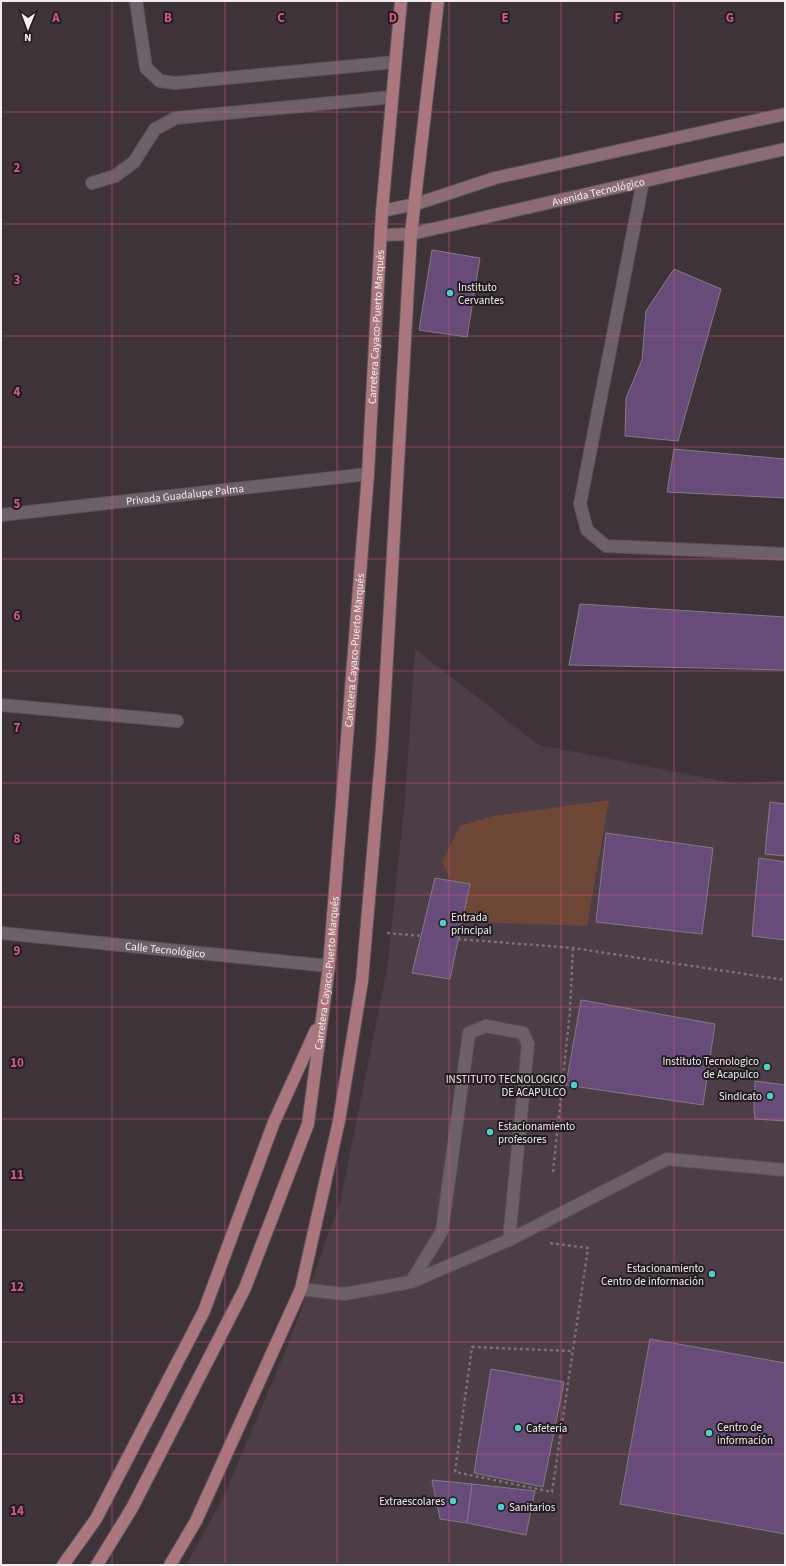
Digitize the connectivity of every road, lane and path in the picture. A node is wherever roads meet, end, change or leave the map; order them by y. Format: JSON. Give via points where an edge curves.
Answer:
{"nodes":[{"id":1,"x":136,"y":1,"type":"edge"},
{"id":2,"x":401,"y":1,"type":"edge"},
{"id":3,"x":438,"y":1,"type":"edge"},
{"id":4,"x":395,"y":62,"type":"junction"},
{"id":5,"x":392,"y":97,"type":"junction"},
{"id":6,"x":785,"y":114,"type":"edge"},
{"id":7,"x":785,"y":149,"type":"edge"},
{"id":8,"x":644,"y":181,"type":"junction"},
{"id":9,"x":92,"y":183,"type":"dead end"},
{"id":10,"x":416,"y":204,"type":"junction"},
{"id":11,"x":382,"y":211,"type":"junction"},
{"id":12,"x":382,"y":234,"type":"junction"},
{"id":13,"x":412,"y":234,"type":"junction"},
{"id":14,"x":368,"y":474,"type":"junction"},
{"id":15,"x":1,"y":515,"type":"edge"},
{"id":16,"x":785,"y":554,"type":"edge"},
{"id":17,"x":1,"y":705,"type":"edge"},
{"id":18,"x":177,"y":721,"type":"dead end"},
{"id":19,"x":367,"y":931,"type":"junction"},
{"id":20,"x":1,"y":933,"type":"edge"},
{"id":21,"x":422,"y":936,"type":"dead end"},
{"id":22,"x":458,"y":939,"type":"dead end"},
{"id":23,"x":573,"y":948,"type":"junction"},
{"id":24,"x":329,"y":966,"type":"junction"},
{"id":25,"x":785,"y":980,"type":"edge"},
{"id":26,"x":322,"y":1018,"type":"junction"},
{"id":27,"x":785,"y":1170,"type":"edge"},
{"id":28,"x":553,"y":1172,"type":"dead end"},
{"id":29,"x":510,"y":1240,"type":"junction"},
{"id":30,"x":548,"y":1242,"type":"dead end"},
{"id":31,"x":411,"y":1282,"type":"junction"},
{"id":32,"x":301,"y":1289,"type":"junction"},
{"id":33,"x":572,"y":1351,"type":"junction"},
{"id":34,"x":63,"y":1565,"type":"edge"},
{"id":35,"x":98,"y":1565,"type":"edge"},
{"id":36,"x":170,"y":1565,"type":"edge"}],
"edges":[{"from":1,"to":4,"type":"street","via":[[146,68],[160,81],[175,83]]},
{"from":2,"to":4,"type":"main road","name":"Carretera Cayaco-Puerto Marqués"},
{"from":3,"to":10,"type":"main road"},
{"from":4,"to":5,"type":"main road","name":"Carretera Cayaco-Puerto Marqués"},
{"from":5,"to":9,"type":"street","via":[[176,118],[155,129],[134,162],[114,176]]},
{"from":5,"to":11,"type":"main road","name":"Carretera Cayaco-Puerto Marqués"},
{"from":6,"to":10,"type":"main road","via":[[495,178]]},
{"from":7,"to":8,"type":"main road","name":"Avenida Tecnológico"},
{"from":8,"to":13,"type":"main road","name":"Avenida Tecnológico"},
{"from":8,"to":16,"type":"street","via":[[580,504],[587,530],[606,546]]},
{"from":10,"to":11,"type":"main road"},
{"from":10,"to":13,"type":"main road"},
{"from":11,"to":12,"type":"main road","name":"Carretera Cayaco-Puerto Marqués"},
{"from":12,"to":13,"type":"main road","name":"Avenida Tecnológico"},
{"from":12,"to":14,"type":"main road","name":"Carretera Cayaco-Puerto Marqués"},
{"from":13,"to":19,"type":"main road","via":[[382,747]]},
{"from":14,"to":15,"type":"street","name":"Privada Guadalupe Palma"},
{"from":14,"to":24,"type":"main road","name":"Carretera Cayaco-Puerto Marqués"},
{"from":17,"to":18,"type":"street"},
{"from":19,"to":21,"type":"path"},
{"from":19,"to":32,"type":"main road","via":[[362,981],[339,1121]]},
{"from":20,"to":24,"type":"street","name":"Calle Tecnológico"},
{"from":22,"to":23,"type":"path"},
{"from":23,"to":25,"type":"path"},
{"from":23,"to":28,"type":"path","via":[[570,1011]]},
{"from":24,"to":26,"type":"main road","name":"Carretera Cayaco-Puerto Marqués"},
{"from":26,"to":34,"type":"main road","via":[[274,1122],[204,1311],[96,1519]]},
{"from":26,"to":35,"type":"main road","name":"Carretera Cayaco-Puerto Marqués","via":[[308,1124],[245,1288],[132,1508]]},
{"from":27,"to":29,"type":"street","via":[[667,1159]]},
{"from":29,"to":31,"type":"street"},
{"from":29,"to":31,"type":"street","via":[[528,1044],[523,1033],[486,1026],[469,1033],[442,1231]]},
{"from":30,"to":33,"type":"path","via":[[588,1248]]},
{"from":31,"to":32,"type":"street","via":[[344,1294]]},
{"from":32,"to":36,"type":"main road","via":[[196,1520]]},
{"from":33,"to":33,"type":"path","via":[[552,1492],[455,1472],[472,1346]]}]}
